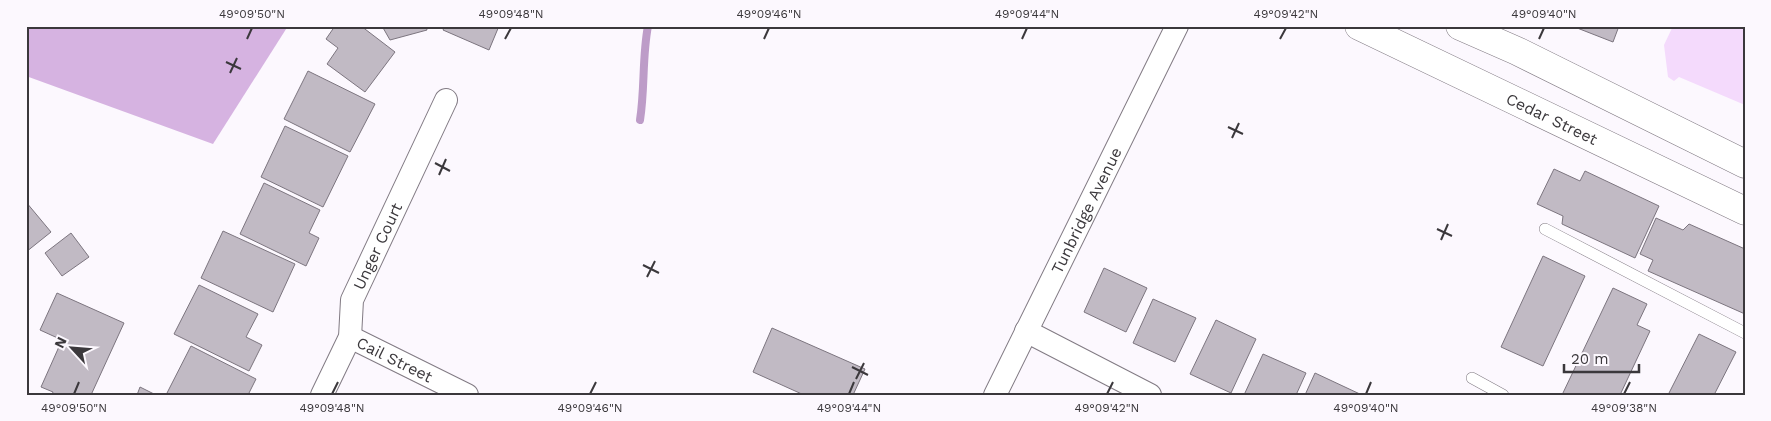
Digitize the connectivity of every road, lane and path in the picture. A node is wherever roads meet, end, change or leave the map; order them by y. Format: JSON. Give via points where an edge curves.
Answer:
{"nodes":[{"id":1,"x":1177,"y":26,"type":"edge"},
{"id":2,"x":1359,"y":26,"type":"edge"},
{"id":3,"x":1460,"y":26,"type":"edge"},
{"id":4,"x":446,"y":100,"type":"dead end"},
{"id":5,"x":1745,"y":164,"type":"edge"},
{"id":6,"x":1745,"y":211,"type":"edge"},
{"id":7,"x":1545,"y":229,"type":"dead end"},
{"id":8,"x":1026,"y":332,"type":"junction"},
{"id":9,"x":1745,"y":333,"type":"edge"},
{"id":10,"x":350,"y":337,"type":"junction"},
{"id":11,"x":1472,"y":378,"type":"dead end"},
{"id":12,"x":322,"y":395,"type":"edge"},
{"id":13,"x":467,"y":395,"type":"edge"},
{"id":14,"x":995,"y":395,"type":"edge"},
{"id":15,"x":1150,"y":395,"type":"edge"},
{"id":16,"x":1503,"y":395,"type":"edge"}],
"edges":[{"from":1,"to":8,"type":"street","name":"Tunbridge Avenue"},
{"from":2,"to":6,"type":"main road","name":"Cedar Street"},
{"from":3,"to":5,"type":"main road"},
{"from":4,"to":10,"type":"street","name":"Unger Court","via":[[352,300]]},
{"from":7,"to":9,"type":"lane"},
{"from":8,"to":14,"type":"street","name":"Tunbridge Avenue"},
{"from":8,"to":15,"type":"street"},
{"from":10,"to":12,"type":"street","name":"Unger Court"},
{"from":10,"to":13,"type":"street","name":"Cail Street"},
{"from":11,"to":16,"type":"lane"}]}
